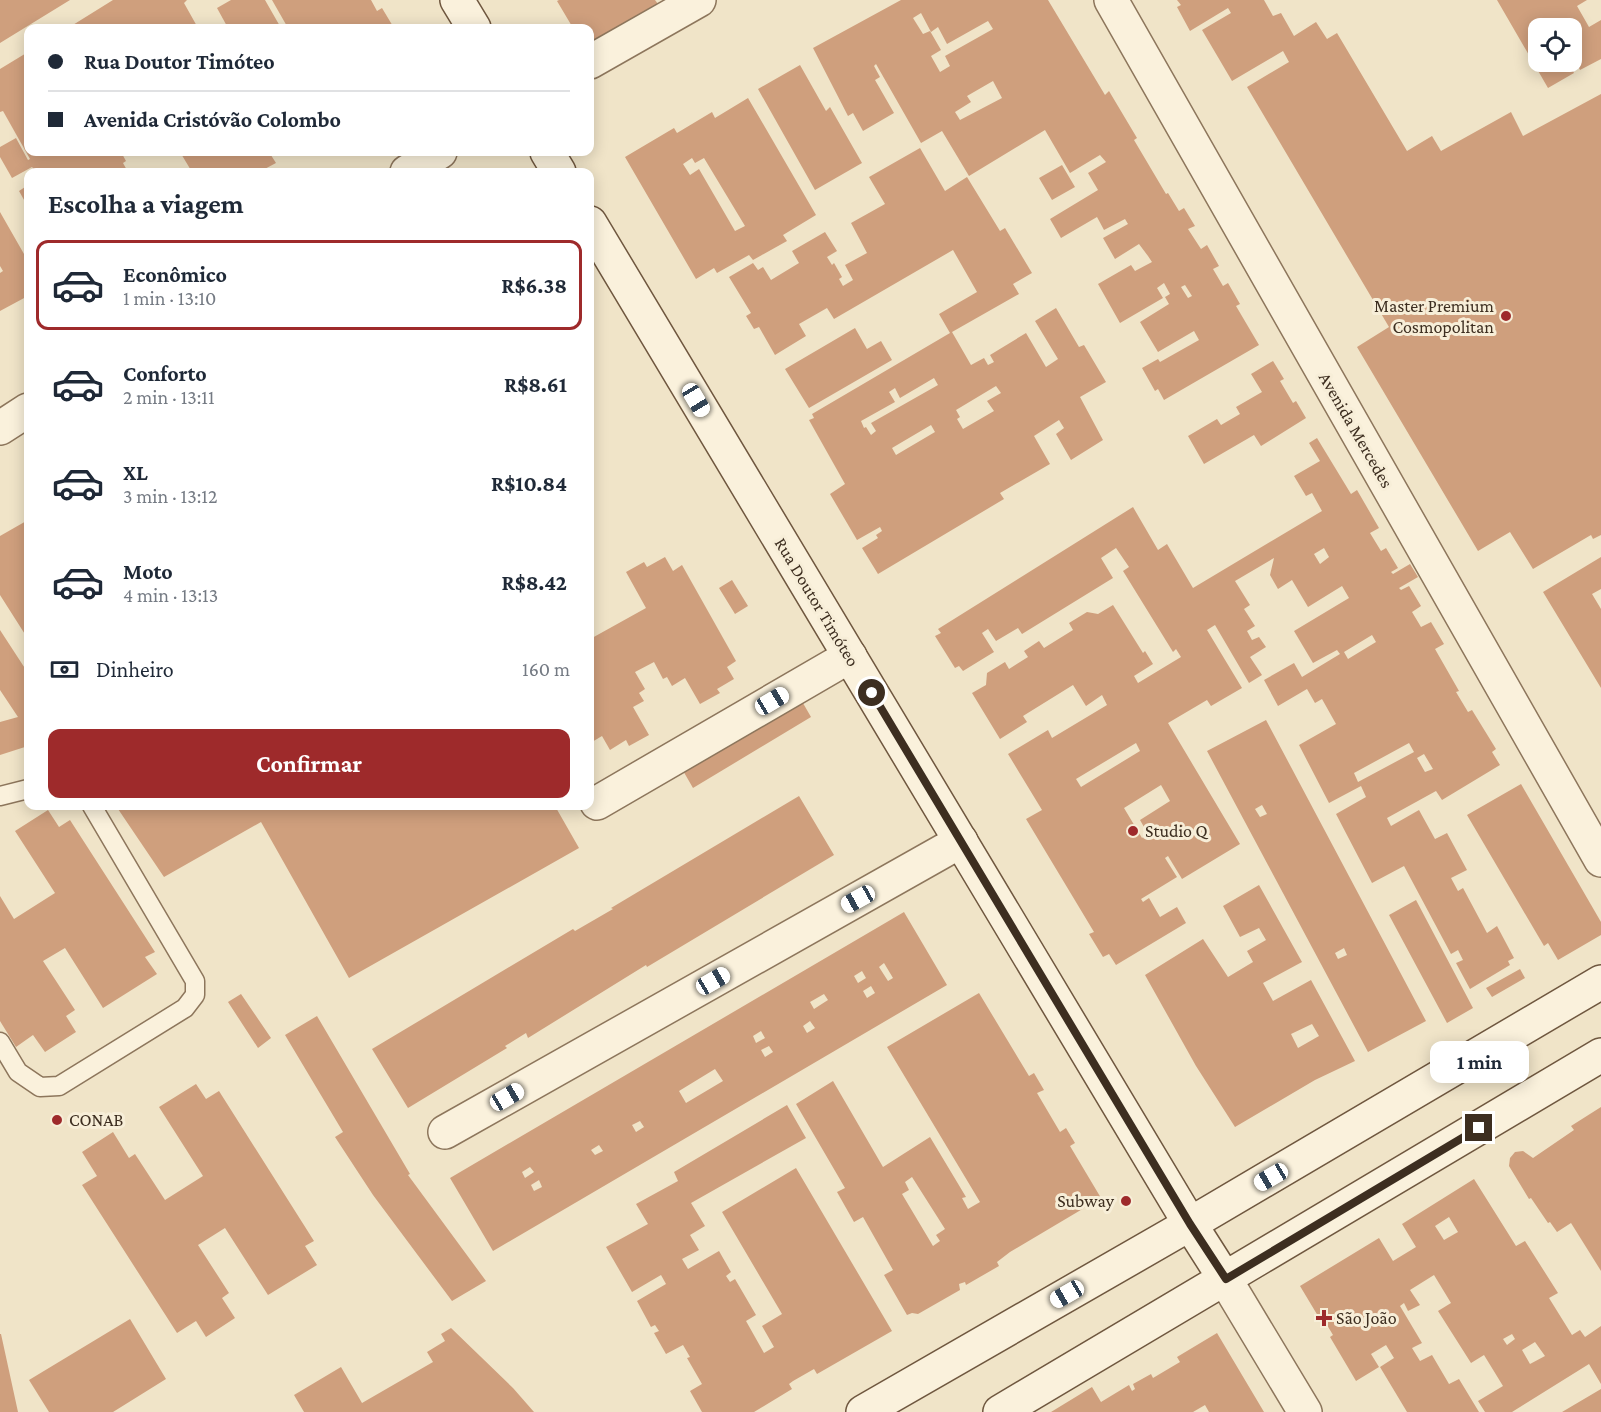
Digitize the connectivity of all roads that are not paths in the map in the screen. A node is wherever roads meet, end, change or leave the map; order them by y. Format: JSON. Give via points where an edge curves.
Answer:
{"nodes":[{"id":1,"x":457,"y":0,"type":"edge"},
{"id":2,"x":699,"y":0,"type":"edge"},
{"id":3,"x":1111,"y":0,"type":"edge"},
{"id":4,"x":472,"y":24,"type":"edge"},
{"id":5,"x":594,"y":60,"type":"edge"},
{"id":6,"x":433,"y":156,"type":"edge"},
{"id":7,"x":413,"y":168,"type":"edge"},
{"id":8,"x":594,"y":230,"type":"edge"},
{"id":9,"x":24,"y":413,"type":"edge"},
{"id":10,"x":0,"y":428,"type":"edge"},
{"id":11,"x":849,"y":656,"type":"junction"},
{"id":12,"x":24,"y":790,"type":"edge"},
{"id":13,"x":0,"y":796,"type":"edge"},
{"id":14,"x":597,"y":803,"type":"dead end"},
{"id":15,"x":95,"y":810,"type":"edge"},
{"id":16,"x":961,"y":841,"type":"junction"},
{"id":17,"x":1601,"y":860,"type":"edge"},
{"id":18,"x":1601,"y":982,"type":"edge"},
{"id":19,"x":0,"y":1042,"type":"edge"},
{"id":20,"x":1601,"y":1054,"type":"edge"},
{"id":21,"x":445,"y":1132,"type":"dead end"},
{"id":22,"x":1190,"y":1224,"type":"junction"},
{"id":23,"x":1226,"y":1279,"type":"junction"},
{"id":24,"x":863,"y":1412,"type":"edge"},
{"id":25,"x":1000,"y":1412,"type":"edge"},
{"id":26,"x":1305,"y":1412,"type":"edge"}],
"edges":[{"from":1,"to":4,"type":"main road"},
{"from":2,"to":5,"type":"main road"},
{"from":3,"to":17,"type":"main road","name":"Avenida Mercedes"},
{"from":6,"to":7,"type":"main road"},
{"from":8,"to":11,"type":"main road","name":"Rua Doutor Timóteo"},
{"from":9,"to":10,"type":"main road"},
{"from":11,"to":14,"type":"main road"},
{"from":11,"to":16,"type":"main road","name":"Rua Doutor Timóteo"},
{"from":12,"to":13,"type":"lane"},
{"from":15,"to":19,"type":"lane","via":[[195,981],[195,995],[185,1008],[59,1086],[39,1087],[18,1072]]},
{"from":16,"to":21,"type":"main road"},
{"from":16,"to":22,"type":"main road","name":"Rua Doutor Timóteo"},
{"from":18,"to":22,"type":"main road"},
{"from":20,"to":23,"type":"main road"},
{"from":22,"to":23,"type":"main road","name":"Rua Doutor Timóteo"},
{"from":22,"to":24,"type":"main road"},
{"from":23,"to":25,"type":"main road"},
{"from":23,"to":26,"type":"main road","name":"Rua Doutor Timóteo"}]}
